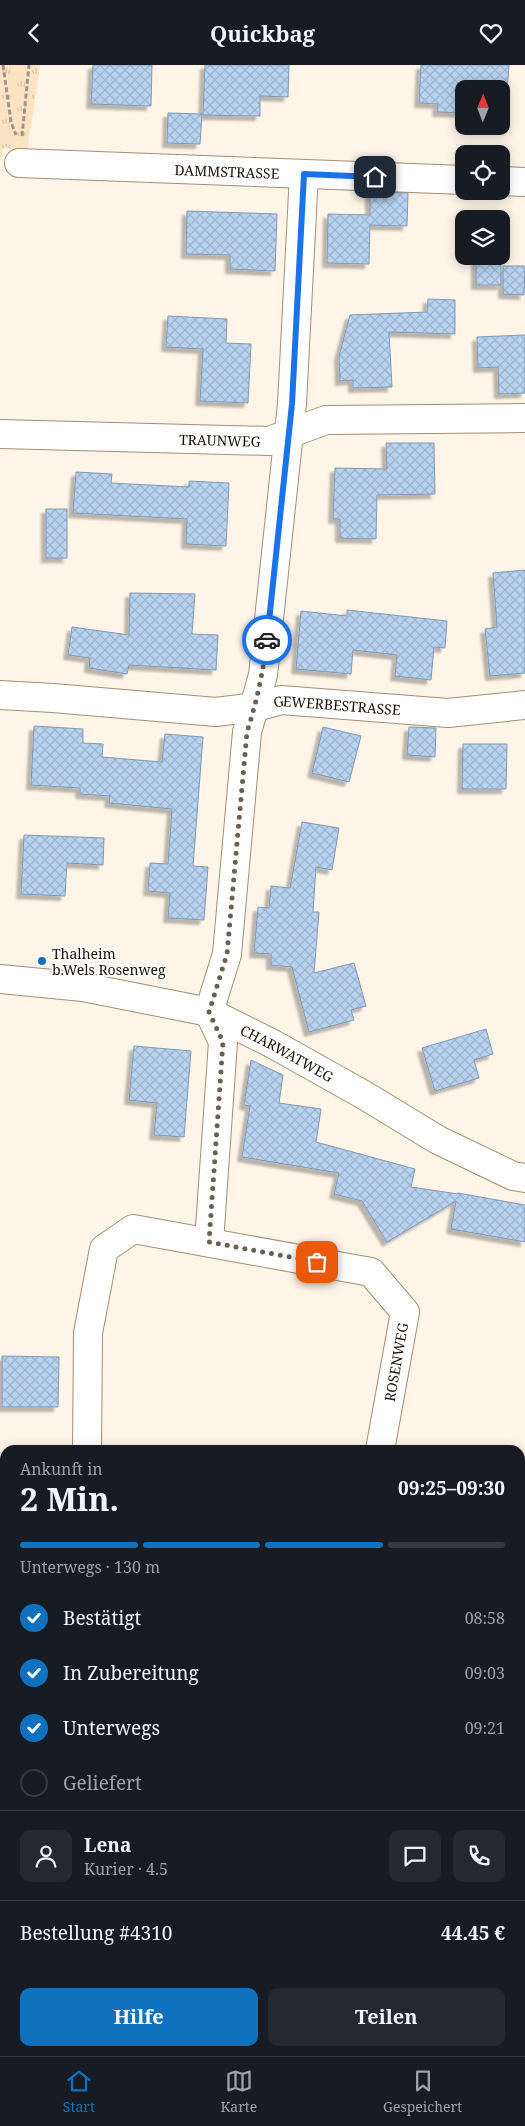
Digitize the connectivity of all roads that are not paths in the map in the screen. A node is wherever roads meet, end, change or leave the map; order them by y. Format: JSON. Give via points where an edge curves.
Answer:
{"nodes":[{"id":1,"x":20,"y":155,"type":"road end"},
{"id":2,"x":304,"y":174,"type":"junction"},
{"id":3,"x":455,"y":180,"type":"edge"},
{"id":4,"x":510,"y":181,"type":"edge"},
{"id":5,"x":525,"y":182,"type":"edge"},
{"id":6,"x":525,"y":418,"type":"edge"},
{"id":7,"x":289,"y":432,"type":"junction"},
{"id":8,"x":0,"y":434,"type":"edge"},
{"id":9,"x":0,"y":695,"type":"edge"},
{"id":10,"x":525,"y":705,"type":"edge"},
{"id":11,"x":256,"y":707,"type":"junction"},
{"id":12,"x":0,"y":979,"type":"edge"},
{"id":13,"x":209,"y":1012,"type":"junction"},
{"id":14,"x":525,"y":1178,"type":"edge"},
{"id":15,"x":209,"y":1242,"type":"junction"},
{"id":16,"x":87,"y":1445,"type":"edge"},
{"id":17,"x":381,"y":1445,"type":"edge"}],
"edges":[{"from":1,"to":2,"type":"street","name":"DAMMSTRASSE"},
{"from":2,"to":3,"type":"street","name":"DAMMSTRASSE"},
{"from":2,"to":7,"type":"street"},
{"from":4,"to":5,"type":"street"},
{"from":6,"to":7,"type":"street","name":"TRAUNWEG","via":[[326,420]]},
{"from":7,"to":8,"type":"street","name":"TRAUNWEG","via":[[269,441]]},
{"from":7,"to":11,"type":"street","via":[[263,675]]},
{"from":9,"to":11,"type":"street","name":"GEWERBESTRASSE","via":[[216,712]]},
{"from":10,"to":11,"type":"street","name":"GEWERBESTRASSE","via":[[448,713],[281,700]]},
{"from":11,"to":13,"type":"street","via":[[247,732],[227,954]]},
{"from":12,"to":13,"type":"street","name":"CHARWATWEG","via":[[82,987]]},
{"from":13,"to":14,"type":"street","name":"CHARWATWEG","via":[[273,1044],[438,1140],[513,1176]]},
{"from":13,"to":15,"type":"street","via":[[223,1042]]},
{"from":15,"to":16,"type":"street","name":"ROSENWEG","via":[[133,1229],[104,1249],[88,1333]]},
{"from":15,"to":17,"type":"street","name":"ROSENWEG","via":[[371,1272],[406,1312]]}]}
